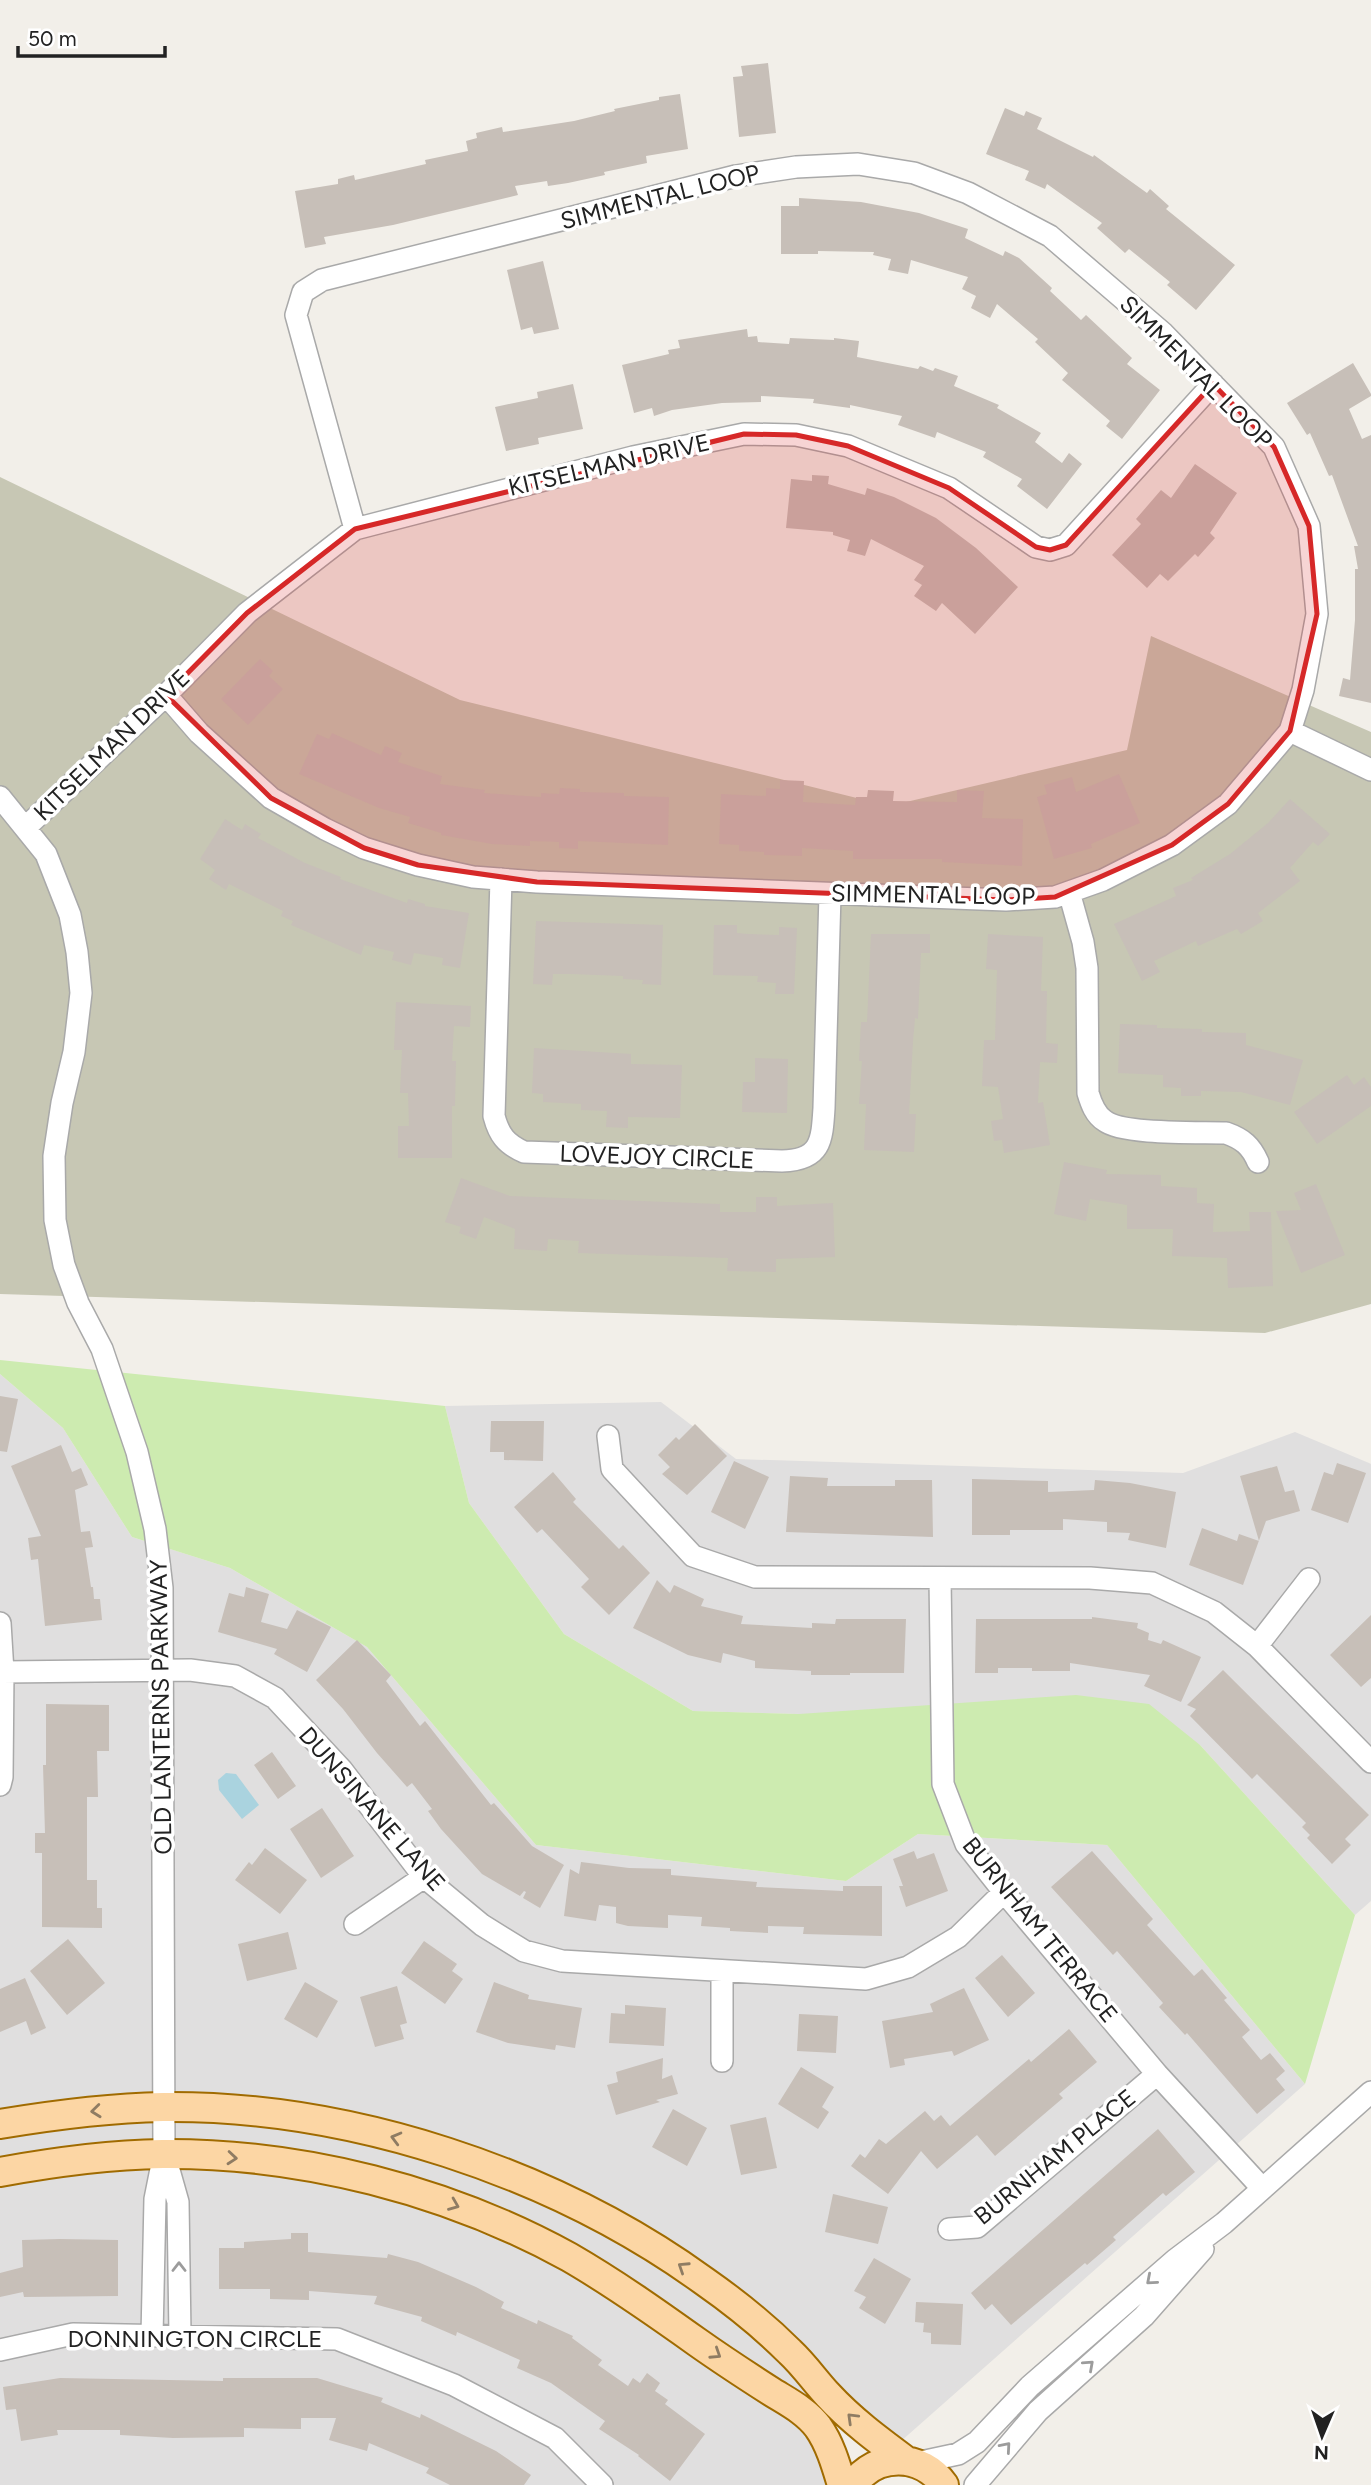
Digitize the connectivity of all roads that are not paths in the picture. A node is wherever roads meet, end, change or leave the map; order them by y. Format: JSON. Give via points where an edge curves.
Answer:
{"nodes":[{"id":1,"x":1213,"y":384,"type":"junction"},
{"id":2,"x":355,"y":529,"type":"junction"},
{"id":3,"x":166,"y":695,"type":"junction"},
{"id":4,"x":1290,"y":731,"type":"junction"},
{"id":5,"x":1371,"y":770,"type":"edge"},
{"id":6,"x":0,"y":797,"type":"edge"},
{"id":7,"x":25,"y":828,"type":"junction"},
{"id":8,"x":501,"y":879,"type":"junction"},
{"id":9,"x":1069,"y":891,"type":"junction"},
{"id":10,"x":830,"y":894,"type":"junction"},
{"id":11,"x":1258,"y":1162,"type":"dead end"},
{"id":12,"x":608,"y":1436,"type":"dead end"},
{"id":13,"x":940,"y":1578,"type":"junction"},
{"id":14,"x":1309,"y":1579,"type":"dead end"},
{"id":15,"x":0,"y":1623,"type":"edge"},
{"id":16,"x":1256,"y":1646,"type":"junction"},
{"id":17,"x":163,"y":1670,"type":"junction"},
{"id":18,"x":3,"y":1672,"type":"junction"},
{"id":19,"x":1371,"y":1762,"type":"edge"},
{"id":20,"x":0,"y":1784,"type":"edge"},
{"id":21,"x":424,"y":1877,"type":"junction"},
{"id":22,"x":1004,"y":1892,"type":"junction"},
{"id":23,"x":355,"y":1924,"type":"dead end"},
{"id":24,"x":723,"y":1971,"type":"junction"},
{"id":25,"x":722,"y":2061,"type":"dead end"},
{"id":26,"x":1157,"y":2074,"type":"junction"},
{"id":27,"x":1371,"y":2092,"type":"edge"},
{"id":28,"x":164,"y":2107,"type":"junction"},
{"id":29,"x":0,"y":2124,"type":"edge"},
{"id":30,"x":164,"y":2154,"type":"junction"},
{"id":31,"x":0,"y":2172,"type":"edge"},
{"id":32,"x":1262,"y":2188,"type":"junction"},
{"id":33,"x":1224,"y":2223,"type":"junction"},
{"id":34,"x":949,"y":2229,"type":"dead end"},
{"id":35,"x":180,"y":2335,"type":"junction"},
{"id":36,"x":152,"y":2336,"type":"junction"},
{"id":37,"x":0,"y":2350,"type":"edge"},
{"id":38,"x":910,"y":2461,"type":"junction"},
{"id":39,"x":602,"y":2485,"type":"edge"},
{"id":40,"x":842,"y":2485,"type":"edge"},
{"id":41,"x":853,"y":2485,"type":"edge"},
{"id":42,"x":944,"y":2485,"type":"edge"},
{"id":43,"x":975,"y":2485,"type":"edge"}],
"edges":[{"from":1,"to":2,"type":"street","name":"KITSELMAN DRIVE","via":[[1066,545],[1050,550],[1036,547],[949,488],[848,446],[796,435],[744,434],[633,457]]},
{"from":1,"to":2,"type":"street","name":"SIMMENTAL LOOP","via":[[1163,333],[1050,236],[968,193],[914,173],[858,164],[736,176],[321,280],[303,292],[296,315]]},
{"from":1,"to":4,"type":"street","name":"SIMMENTAL LOOP","via":[[1274,447],[1309,526],[1317,614]]},
{"from":2,"to":3,"type":"street","name":"KITSELMAN DRIVE","via":[[247,613]]},
{"from":3,"to":7,"type":"street","name":"KITSELMAN DRIVE"},
{"from":3,"to":8,"type":"street","name":"SIMMENTAL LOOP","via":[[199,733],[271,798],[325,829],[364,848],[418,865]]},
{"from":4,"to":5,"type":"street"},
{"from":4,"to":9,"type":"street","name":"SIMMENTAL LOOP","via":[[1228,804],[1172,845],[1103,880]]},
{"from":6,"to":7,"type":"street","name":"OLD LANTERNS PARKWAY"},
{"from":7,"to":17,"type":"street","name":"OLD LANTERNS PARKWAY","via":[[46,854],[69,915],[81,993],[54,1156],[55,1220],[64,1265],[102,1349],[140,1465],[162,1588]]},
{"from":8,"to":10,"type":"street","name":"SIMMENTAL LOOP"},
{"from":8,"to":10,"type":"street","name":"LOVEJOY CIRCLE","via":[[494,1116],[498,1132],[509,1145],[524,1152],[782,1161],[798,1161],[813,1153],[822,1138],[824,1108]]},
{"from":9,"to":10,"type":"street","name":"SIMMENTAL LOOP","via":[[1055,897],[1006,900]]},
{"from":9,"to":11,"type":"street","via":[[1087,968],[1088,1093],[1092,1106],[1104,1121],[1121,1128],[1226,1133],[1252,1148]]},
{"from":12,"to":13,"type":"street","via":[[612,1469],[693,1556],[755,1577]]},
{"from":13,"to":16,"type":"street","via":[[1090,1578],[1152,1583],[1214,1612]]},
{"from":13,"to":22,"type":"street","name":"BURNHAM TERRACE","via":[[943,1784],[967,1844]]},
{"from":14,"to":16,"type":"street"},
{"from":15,"to":18,"type":"street"},
{"from":16,"to":19,"type":"street"},
{"from":17,"to":18,"type":"street","name":"DUNSINANE LANE"},
{"from":17,"to":21,"type":"street","name":"DUNSINANE LANE","via":[[234,1675],[275,1699],[342,1770]]},
{"from":17,"to":28,"type":"street","name":"OLD LANTERNS PARKWAY"},
{"from":18,"to":20,"type":"street"},
{"from":21,"to":23,"type":"street"},
{"from":21,"to":24,"type":"street","name":"DUNSINANE LANE","via":[[482,1925],[524,1951],[562,1961]]},
{"from":22,"to":24,"type":"street","name":"DUNSINANE LANE","via":[[958,1937],[908,1967],[866,1979]]},
{"from":22,"to":26,"type":"street","name":"BURNHAM TERRACE"},
{"from":24,"to":25,"type":"street"},
{"from":26,"to":32,"type":"street","name":"BURNHAM TERRACE"},
{"from":26,"to":34,"type":"street","name":"BURNHAM PLACE","via":[[977,2227]]},
{"from":27,"to":32,"type":"street"},
{"from":28,"to":29,"type":"main road","one_way":true},
{"from":28,"to":30,"type":"street","name":"OLD LANTERNS PARKWAY"},
{"from":38,"to":28,"type":"main road","one_way":true,"via":[[862,2428],[791,2353],[733,2303],[595,2214],[464,2158],[396,2137],[286,2116]]},
{"from":30,"to":31,"type":"main road"},
{"from":35,"to":30,"type":"street","name":"OLD LANTERNS PARKWAY","one_way":true,"via":[[178,2202]]},
{"from":30,"to":36,"type":"street","name":"OLD LANTERNS PARKWAY","via":[[155,2199]]},
{"from":30,"to":40,"type":"main road","one_way":true,"via":[[280,2163],[384,2182],[537,2241],[640,2301],[809,2416],[824,2437]]},
{"from":32,"to":33,"type":"street"},
{"from":33,"to":38,"type":"street","one_way":true,"via":[[1031,2386],[977,2442],[958,2454]]},
{"from":43,"to":33,"type":"street","one_way":true,"via":[[1038,2411],[1144,2316]]},
{"from":35,"to":36,"type":"street","name":"DONNINGTON CIRCLE"},
{"from":35,"to":39,"type":"street","name":"DONNINGTON CIRCLE","via":[[337,2339],[454,2385],[555,2438]]},
{"from":36,"to":37,"type":"street","name":"DONNINGTON CIRCLE","via":[[73,2334]]},
{"from":38,"to":41,"type":"main road","via":[[883,2462]]},
{"from":38,"to":42,"type":"main road","via":[[935,2474]]}]}
